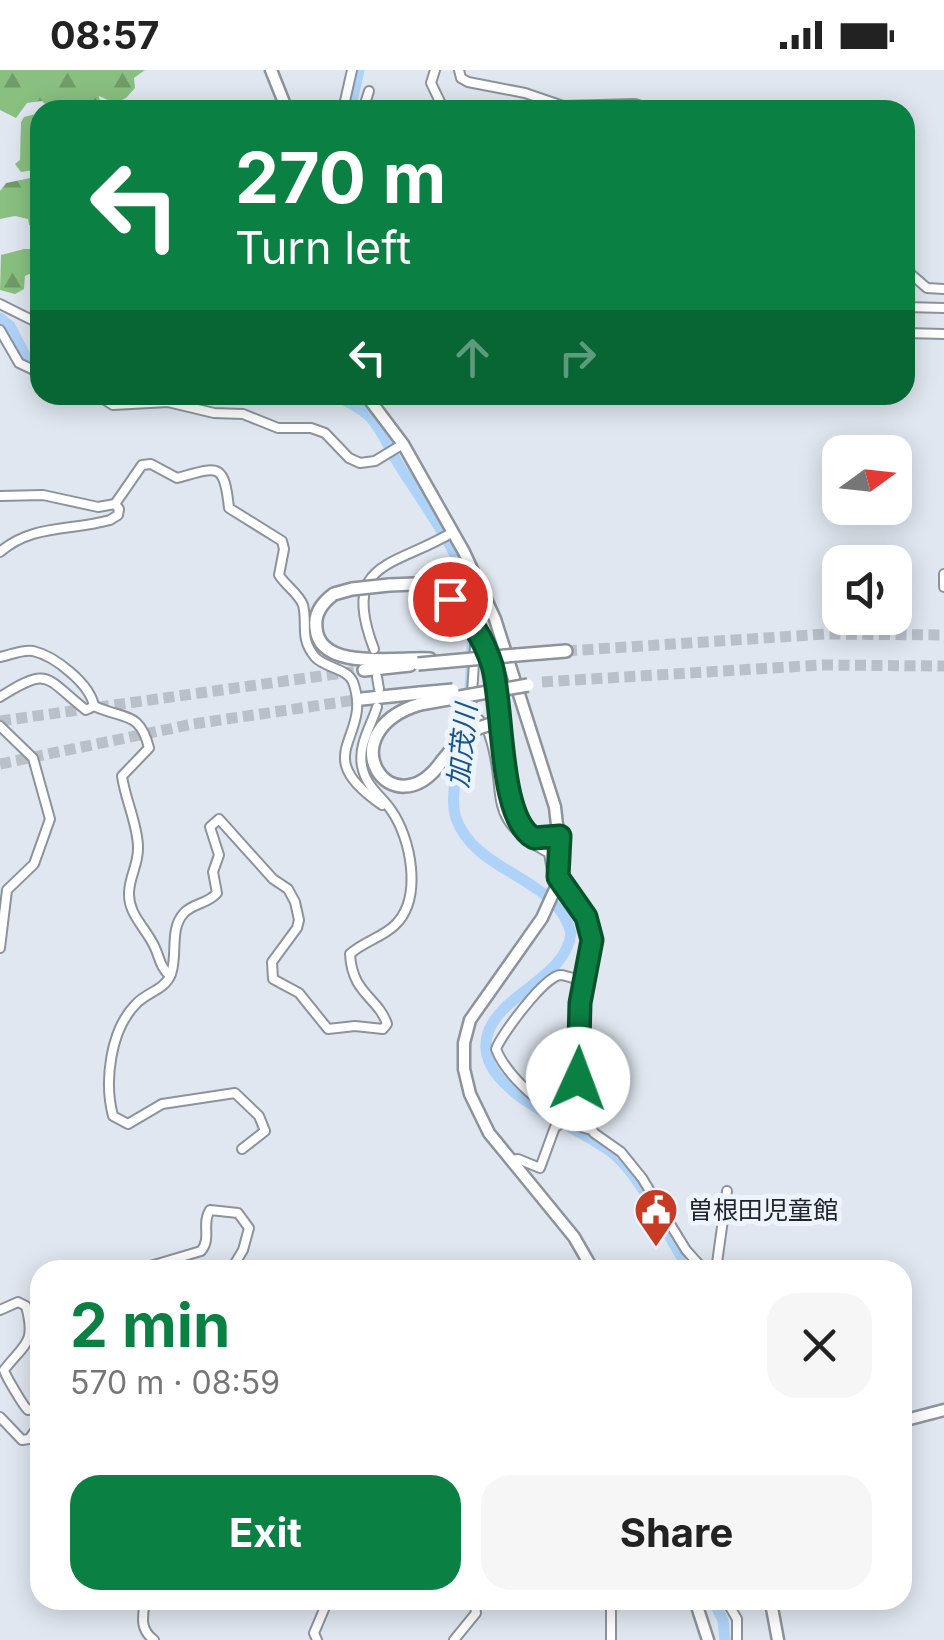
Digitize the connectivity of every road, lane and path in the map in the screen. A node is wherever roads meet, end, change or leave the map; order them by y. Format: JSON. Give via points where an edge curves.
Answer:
{"nodes":[{"id":1,"x":271,"y":70,"type":"edge"},
{"id":2,"x":352,"y":70,"type":"edge"},
{"id":3,"x":435,"y":70,"type":"edge"},
{"id":4,"x":459,"y":70,"type":"edge"},
{"id":5,"x":369,"y":91,"type":"dead end"},
{"id":6,"x":284,"y":100,"type":"edge"},
{"id":7,"x":344,"y":100,"type":"edge"},
{"id":8,"x":366,"y":100,"type":"edge"},
{"id":9,"x":439,"y":100,"type":"edge"},
{"id":10,"x":547,"y":100,"type":"edge"},
{"id":11,"x":915,"y":278,"type":"edge"},
{"id":12,"x":944,"y":289,"type":"edge"},
{"id":13,"x":915,"y":307,"type":"edge"},
{"id":14,"x":944,"y":308,"type":"edge"},
{"id":15,"x":2,"y":309,"type":"edge"},
{"id":16,"x":30,"y":320,"type":"edge"},
{"id":17,"x":0,"y":330,"type":"edge"},
{"id":18,"x":915,"y":333,"type":"edge"},
{"id":19,"x":944,"y":334,"type":"edge"},
{"id":20,"x":30,"y":370,"type":"edge"},
{"id":21,"x":181,"y":405,"type":"edge"},
{"id":22,"x":374,"y":405,"type":"edge"},
{"id":23,"x":403,"y":444,"type":"junction"},
{"id":24,"x":0,"y":496,"type":"edge"},
{"id":25,"x":115,"y":504,"type":"junction"},
{"id":26,"x":451,"y":533,"type":"junction"},
{"id":27,"x":0,"y":552,"type":"edge"},
{"id":28,"x":944,"y":574,"type":"edge"},
{"id":29,"x":478,"y":585,"type":"junction"},
{"id":30,"x":944,"y":587,"type":"edge"},
{"id":31,"x":374,"y":649,"type":"dead end"},
{"id":32,"x":566,"y":651,"type":"tunnel mouth"},
{"id":33,"x":0,"y":657,"type":"edge"},
{"id":34,"x":418,"y":661,"type":"junction"},
{"id":35,"x":364,"y":670,"type":"tunnel mouth"},
{"id":36,"x":378,"y":677,"type":"dead end"},
{"id":37,"x":542,"y":682,"type":"tunnel mouth"},
{"id":38,"x":379,"y":689,"type":"dead end"},
{"id":39,"x":0,"y":697,"type":"edge"},
{"id":40,"x":420,"y":698,"type":"junction"},
{"id":41,"x":362,"y":699,"type":"tunnel mouth"},
{"id":42,"x":94,"y":706,"type":"junction"},
{"id":43,"x":377,"y":707,"type":"dead end"},
{"id":44,"x":497,"y":725,"type":"junction"},
{"id":45,"x":0,"y":726,"type":"edge"},
{"id":46,"x":394,"y":814,"type":"junction"},
{"id":47,"x":560,"y":836,"type":"junction"},
{"id":48,"x":557,"y":882,"type":"junction"},
{"id":49,"x":0,"y":948,"type":"edge"},
{"id":50,"x":170,"y":976,"type":"junction"},
{"id":51,"x":584,"y":982,"type":"junction"},
{"id":52,"x":567,"y":1120,"type":"junction"},
{"id":53,"x":592,"y":1130,"type":"junction"},
{"id":54,"x":242,"y":1150,"type":"dead end"},
{"id":55,"x":509,"y":1160,"type":"junction"},
{"id":56,"x":727,"y":1190,"type":"dead end"},
{"id":57,"x":171,"y":1260,"type":"edge"},
{"id":58,"x":237,"y":1260,"type":"edge"},
{"id":59,"x":587,"y":1260,"type":"edge"},
{"id":60,"x":694,"y":1260,"type":"edge"},
{"id":61,"x":717,"y":1260,"type":"edge"},
{"id":62,"x":0,"y":1310,"type":"edge"},
{"id":63,"x":30,"y":1328,"type":"edge"},
{"id":64,"x":30,"y":1337,"type":"edge"},
{"id":65,"x":30,"y":1409,"type":"edge"},
{"id":66,"x":944,"y":1410,"type":"edge"},
{"id":67,"x":0,"y":1417,"type":"edge"},
{"id":68,"x":912,"y":1418,"type":"edge"},
{"id":69,"x":30,"y":1439,"type":"edge"},
{"id":70,"x":144,"y":1610,"type":"edge"},
{"id":71,"x":324,"y":1610,"type":"edge"},
{"id":72,"x":476,"y":1610,"type":"edge"},
{"id":73,"x":612,"y":1610,"type":"edge"},
{"id":74,"x":698,"y":1610,"type":"edge"},
{"id":75,"x":732,"y":1610,"type":"edge"},
{"id":76,"x":772,"y":1610,"type":"edge"},
{"id":77,"x":154,"y":1640,"type":"edge"},
{"id":78,"x":317,"y":1640,"type":"edge"},
{"id":79,"x":454,"y":1640,"type":"edge"},
{"id":80,"x":611,"y":1640,"type":"edge"},
{"id":81,"x":708,"y":1640,"type":"edge"},
{"id":82,"x":737,"y":1640,"type":"edge"},
{"id":83,"x":778,"y":1640,"type":"edge"}],
"edges":[{"from":1,"to":6,"type":"main road"},
{"from":2,"to":7,"type":"street"},
{"from":3,"to":9,"type":"street","via":[[431,82]]},
{"from":4,"to":10,"type":"street","via":[[465,81]]},
{"from":5,"to":8,"type":"street"},
{"from":11,"to":12,"type":"street","via":[[926,288]]},
{"from":13,"to":14,"type":"street"},
{"from":15,"to":16,"type":"street"},
{"from":17,"to":20,"type":"street"},
{"from":18,"to":19,"type":"street"},
{"from":21,"to":23,"type":"street","via":[[243,414],[278,428],[311,428],[360,463]]},
{"from":22,"to":23,"type":"main road"},
{"from":23,"to":26,"type":"main road"},
{"from":24,"to":25,"type":"street"},
{"from":25,"to":27,"type":"street","via":[[118,515],[110,520],[42,530]]},
{"from":25,"to":46,"type":"street","via":[[142,465],[176,478],[213,470],[224,476],[229,508],[282,540],[279,575],[302,605],[310,649],[352,682],[348,776]]},
{"from":26,"to":29,"type":"main road"},
{"from":26,"to":31,"type":"street","via":[[389,561],[369,582],[362,615]]},
{"from":28,"to":30,"type":"street"},
{"from":29,"to":47,"type":"main road","via":[[504,644]]},
{"from":29,"to":48,"type":"street","via":[[472,714],[488,731],[510,825],[549,853]]},
{"from":32,"to":34,"type":"highway","bridge":true},
{"from":33,"to":42,"type":"street","via":[[30,650],[44,656],[76,678]]},
{"from":34,"to":35,"type":"highway"},
{"from":34,"to":44,"type":"highway","bridge":true,"via":[[349,658],[327,649],[318,637],[321,606],[334,594],[389,585],[433,588],[450,599],[485,648],[498,689]]},
{"from":36,"to":38,"type":"street"},
{"from":37,"to":40,"type":"highway","bridge":true},
{"from":39,"to":42,"type":"street","via":[[42,677],[86,710]]},
{"from":40,"to":41,"type":"highway"},
{"from":40,"to":44,"type":"highway","bridge":true,"via":[[380,728],[371,746],[373,764],[388,783],[408,786],[426,779],[466,732]]},
{"from":42,"to":50,"type":"street","via":[[144,730],[149,748],[122,776],[138,842],[129,900]]},
{"from":43,"to":46,"type":"street","via":[[362,762],[370,787]]},
{"from":44,"to":47,"type":"highway","via":[[516,821],[534,838]]},
{"from":45,"to":49,"type":"street","via":[[33,758],[50,819],[34,864],[7,890]]},
{"from":46,"to":50,"type":"street","via":[[414,886],[397,924],[349,959],[363,994],[384,1015],[383,1029],[328,1029],[299,994],[273,978],[272,962],[297,928],[295,902],[218,820],[210,827],[219,855],[216,893],[179,920]]},
{"from":47,"to":48,"type":"main road"},
{"from":48,"to":51,"type":"street","via":[[569,888],[590,925]]},
{"from":48,"to":55,"type":"main road","via":[[548,907],[478,1005],[464,1042],[470,1094]]},
{"from":50,"to":54,"type":"street","via":[[135,1004],[119,1031],[109,1084],[114,1116],[128,1124],[162,1104],[234,1092],[265,1131]]},
{"from":51,"to":52,"type":"street","via":[[554,978],[496,1047],[509,1072]]},
{"from":51,"to":53,"type":"street","via":[[578,1089]]},
{"from":52,"to":53,"type":"street"},
{"from":52,"to":55,"type":"street","via":[[555,1126],[540,1168]]},
{"from":53,"to":60,"type":"street","via":[[621,1152]]},
{"from":55,"to":59,"type":"main road"},
{"from":56,"to":61,"type":"street"},
{"from":57,"to":58,"type":"street","via":[[201,1251],[208,1237],[205,1217],[216,1208],[238,1213],[249,1228]]},
{"from":62,"to":63,"type":"street","via":[[18,1302],[26,1306]]},
{"from":64,"to":65,"type":"street","via":[[4,1370]]},
{"from":66,"to":68,"type":"main road"},
{"from":67,"to":69,"type":"street","via":[[22,1440]]},
{"from":70,"to":77,"type":"street","via":[[142,1625]]},
{"from":71,"to":78,"type":"street"},
{"from":72,"to":79,"type":"street"},
{"from":73,"to":80,"type":"street"},
{"from":74,"to":81,"type":"main road"},
{"from":75,"to":82,"type":"street"},
{"from":76,"to":83,"type":"main road"}]}
